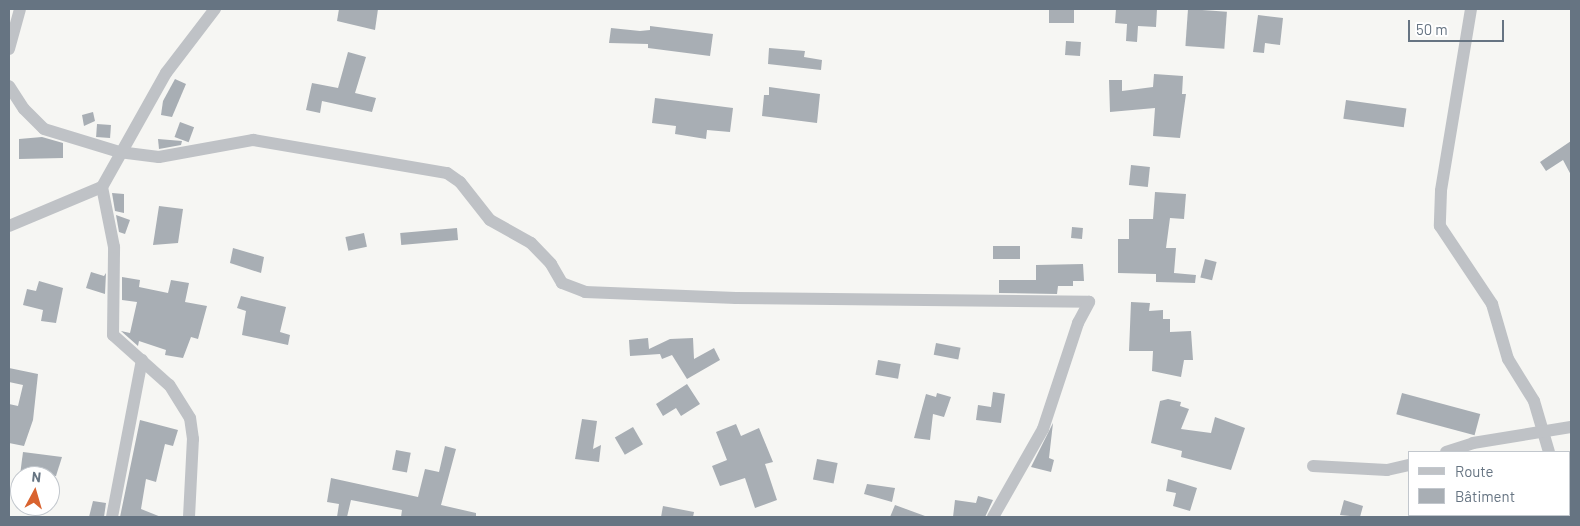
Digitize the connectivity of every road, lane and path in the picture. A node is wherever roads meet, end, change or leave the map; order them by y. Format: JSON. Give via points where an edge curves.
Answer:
{"nodes":[{"id":1,"x":20,"y":9,"type":"edge"},
{"id":2,"x":215,"y":9,"type":"edge"},
{"id":3,"x":1471,"y":9,"type":"edge"},
{"id":4,"x":9,"y":49,"type":"edge"},
{"id":5,"x":9,"y":86,"type":"edge"},
{"id":6,"x":119,"y":152,"type":"junction"},
{"id":7,"x":102,"y":187,"type":"junction"},
{"id":8,"x":9,"y":226,"type":"edge"},
{"id":9,"x":142,"y":360,"type":"junction"},
{"id":10,"x":1571,"y":427,"type":"edge"},
{"id":11,"x":1542,"y":432,"type":"junction"},
{"id":12,"x":1449,"y":451,"type":"edge"},
{"id":13,"x":1549,"y":451,"type":"edge"},
{"id":14,"x":1408,"y":465,"type":"edge"},
{"id":15,"x":1313,"y":466,"type":"dead end"},
{"id":16,"x":112,"y":517,"type":"edge"},
{"id":17,"x":189,"y":517,"type":"edge"},
{"id":18,"x":993,"y":517,"type":"edge"}],
"edges":[{"from":1,"to":4,"type":"street"},
{"from":2,"to":6,"type":"street","via":[[166,74]]},
{"from":3,"to":11,"type":"street","via":[[1441,191],[1440,226],[1492,304],[1508,359],[1534,401]]},
{"from":5,"to":6,"type":"street","via":[[24,109],[44,129]]},
{"from":6,"to":7,"type":"street"},
{"from":6,"to":18,"type":"street","via":[[159,157],[253,140],[430,167],[460,182],[499,227],[531,243],[551,264],[562,283],[586,292],[736,298],[1089,302],[1078,324],[1039,436]]},
{"from":7,"to":8,"type":"street"},
{"from":7,"to":9,"type":"street","via":[[114,247],[113,335]]},
{"from":9,"to":16,"type":"street"},
{"from":9,"to":17,"type":"street","via":[[169,384],[190,418],[193,440]]},
{"from":10,"to":11,"type":"street"},
{"from":11,"to":12,"type":"street","via":[[1472,443]]},
{"from":11,"to":13,"type":"street"},
{"from":14,"to":15,"type":"street","via":[[1387,470]]}]}
